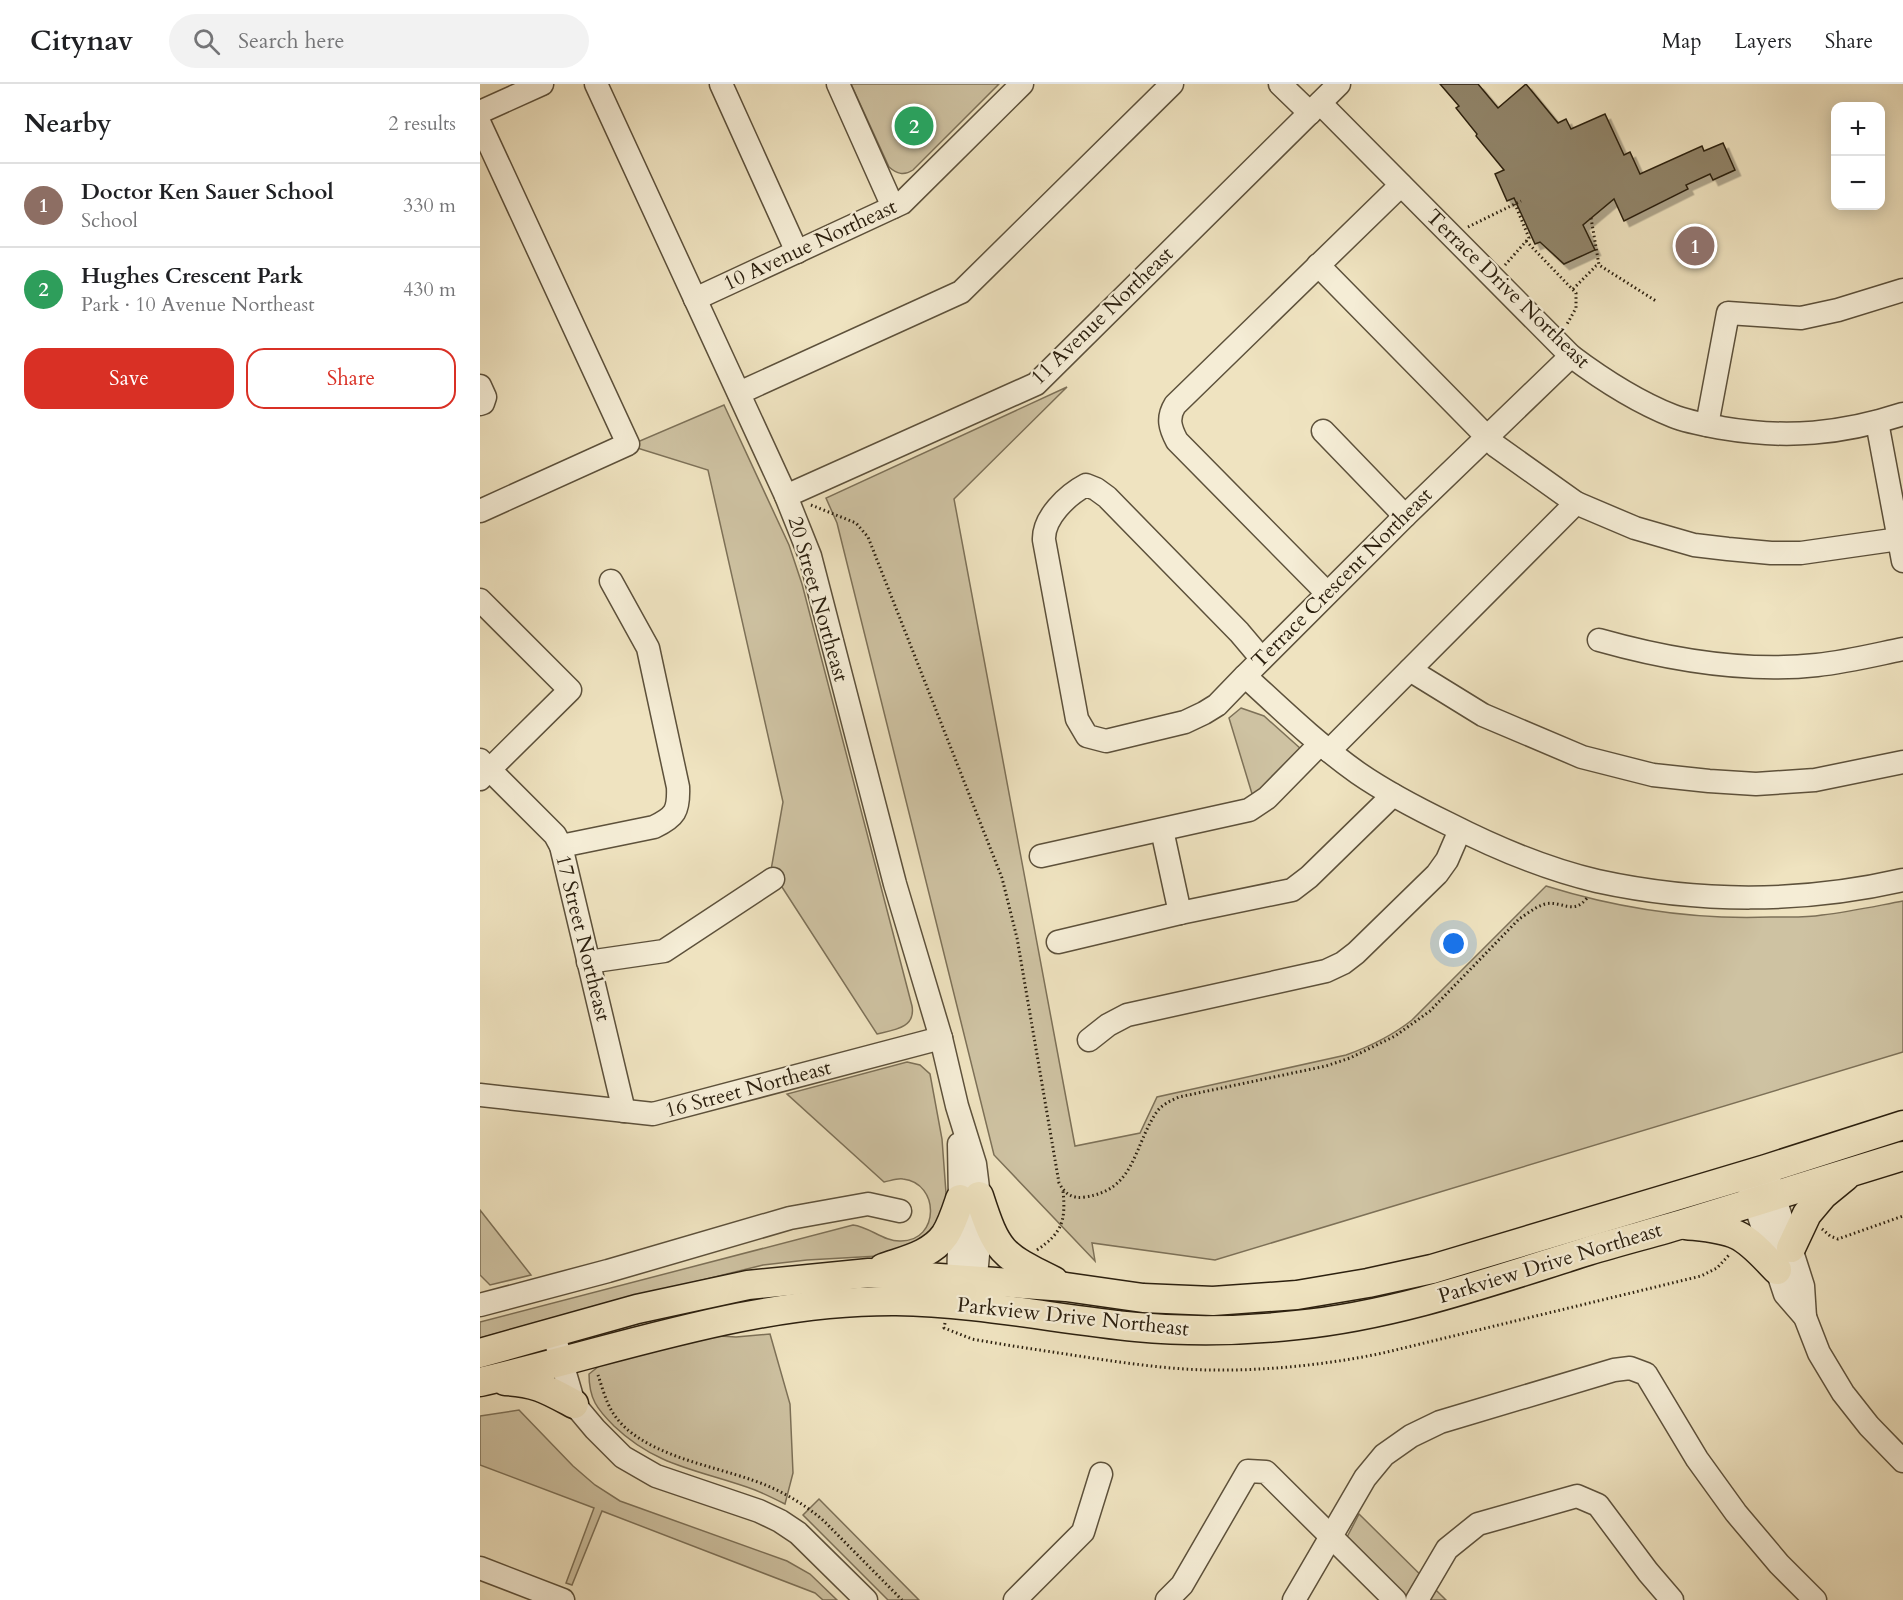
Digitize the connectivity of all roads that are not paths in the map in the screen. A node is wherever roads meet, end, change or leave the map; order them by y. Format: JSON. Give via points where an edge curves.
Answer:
{"nodes":[{"id":1,"x":542,"y":84,"type":"edge"},
{"id":2,"x":596,"y":84,"type":"edge"},
{"id":3,"x":721,"y":84,"type":"edge"},
{"id":4,"x":837,"y":84,"type":"edge"},
{"id":5,"x":1022,"y":84,"type":"edge"},
{"id":6,"x":1172,"y":84,"type":"edge"},
{"id":7,"x":1280,"y":84,"type":"edge"},
{"id":8,"x":1339,"y":84,"type":"edge"},
{"id":9,"x":1315,"y":108,"type":"junction"},
{"id":10,"x":480,"y":112,"type":"edge"},
{"id":11,"x":480,"y":124,"type":"edge"},
{"id":12,"x":1401,"y":185,"type":"junction"},
{"id":13,"x":893,"y":207,"type":"junction"},
{"id":14,"x":797,"y":252,"type":"junction"},
{"id":15,"x":1318,"y":265,"type":"junction"},
{"id":16,"x":1903,"y":290,"type":"edge"},
{"id":17,"x":695,"y":298,"type":"junction"},
{"id":18,"x":1570,"y":356,"type":"junction"},
{"id":19,"x":480,"y":386,"type":"edge"},
{"id":20,"x":739,"y":393,"type":"junction"},
{"id":21,"x":480,"y":404,"type":"edge"},
{"id":22,"x":1903,"y":414,"type":"edge"},
{"id":23,"x":1877,"y":422,"type":"junction"},
{"id":24,"x":1707,"y":425,"type":"junction"},
{"id":25,"x":1323,"y":430,"type":"dead end"},
{"id":26,"x":1486,"y":437,"type":"junction"},
{"id":27,"x":786,"y":496,"type":"junction"},
{"id":28,"x":1576,"y":503,"type":"junction"},
{"id":29,"x":480,"y":511,"type":"edge"},
{"id":30,"x":1405,"y":516,"type":"junction"},
{"id":31,"x":1901,"y":550,"type":"edge"},
{"id":32,"x":610,"y":581,"type":"dead end"},
{"id":33,"x":1327,"y":593,"type":"junction"},
{"id":34,"x":480,"y":600,"type":"edge"},
{"id":35,"x":1599,"y":640,"type":"dead end"},
{"id":36,"x":1903,"y":649,"type":"edge"},
{"id":37,"x":1261,"y":658,"type":"junction"},
{"id":38,"x":1410,"y":670,"type":"junction"},
{"id":39,"x":1245,"y":676,"type":"junction"},
{"id":40,"x":1324,"y":748,"type":"junction"},
{"id":41,"x":1903,"y":762,"type":"edge"},
{"id":42,"x":483,"y":770,"type":"edge"},
{"id":43,"x":1393,"y":795,"type":"junction"},
{"id":44,"x":1162,"y":830,"type":"junction"},
{"id":45,"x":1460,"y":830,"type":"junction"},
{"id":46,"x":561,"y":846,"type":"junction"},
{"id":47,"x":1041,"y":856,"type":"dead end"},
{"id":48,"x":773,"y":879,"type":"dead end"},
{"id":49,"x":1903,"y":880,"type":"edge"},
{"id":50,"x":1180,"y":914,"type":"junction"},
{"id":51,"x":1058,"y":942,"type":"dead end"},
{"id":52,"x":588,"y":962,"type":"junction"},
{"id":53,"x":941,"y":1038,"type":"junction"},
{"id":54,"x":1089,"y":1040,"type":"dead end"},
{"id":55,"x":480,"y":1095,"type":"edge"},
{"id":56,"x":624,"y":1111,"type":"junction"},
{"id":57,"x":1903,"y":1125,"type":"edge"},
{"id":58,"x":1903,"y":1156,"type":"edge"},
{"id":59,"x":1853,"y":1171,"type":"junction"},
{"id":60,"x":1760,"y":1185,"type":"junction"},
{"id":61,"x":970,"y":1198,"type":"junction"},
{"id":62,"x":900,"y":1211,"type":"dead end"},
{"id":63,"x":1681,"y":1224,"type":"junction"},
{"id":64,"x":1784,"y":1259,"type":"junction"},
{"id":65,"x":869,"y":1273,"type":"junction"},
{"id":66,"x":1066,"y":1287,"type":"junction"},
{"id":67,"x":966,"y":1292,"type":"junction"},
{"id":68,"x":480,"y":1305,"type":"edge"},
{"id":69,"x":553,"y":1332,"type":"junction"},
{"id":70,"x":480,"y":1353,"type":"edge"},
{"id":71,"x":561,"y":1362,"type":"junction"},
{"id":72,"x":484,"y":1381,"type":"edge"},
{"id":73,"x":574,"y":1404,"type":"junction"},
{"id":74,"x":1903,"y":1461,"type":"edge"},
{"id":75,"x":1101,"y":1474,"type":"dead end"},
{"id":76,"x":1331,"y":1536,"type":"junction"},
{"id":77,"x":480,"y":1569,"type":"edge"},
{"id":78,"x":562,"y":1600,"type":"edge"},
{"id":79,"x":866,"y":1600,"type":"edge"},
{"id":80,"x":1015,"y":1600,"type":"edge"},
{"id":81,"x":1167,"y":1600,"type":"edge"},
{"id":82,"x":1294,"y":1600,"type":"edge"},
{"id":83,"x":1395,"y":1600,"type":"edge"},
{"id":84,"x":1417,"y":1600,"type":"edge"},
{"id":85,"x":1672,"y":1600,"type":"edge"},
{"id":86,"x":1815,"y":1600,"type":"edge"}],
"edges":[{"from":1,"to":10,"type":"street"},
{"from":2,"to":17,"type":"street","name":"20 Street Northeast"},
{"from":3,"to":14,"type":"street"},
{"from":4,"to":13,"type":"street"},
{"from":5,"to":13,"type":"street","name":"10 Avenue Northeast","via":[[902,203]]},
{"from":6,"to":20,"type":"street","via":[[961,292]]},
{"from":7,"to":9,"type":"street","name":"Terrace Drive Northeast"},
{"from":8,"to":9,"type":"street","name":"11 Avenue Northeast"},
{"from":9,"to":12,"type":"street","name":"Terrace Drive Northeast"},
{"from":9,"to":27,"type":"street","name":"11 Avenue Northeast","via":[[1036,384]]},
{"from":11,"to":29,"type":"street","via":[[628,444]]},
{"from":12,"to":15,"type":"street"},
{"from":12,"to":18,"type":"street","name":"Terrace Drive Northeast"},
{"from":13,"to":14,"type":"street","name":"10 Avenue Northeast"},
{"from":14,"to":17,"type":"street","name":"10 Avenue Northeast"},
{"from":15,"to":26,"type":"street"},
{"from":15,"to":33,"type":"street","via":[[1175,405],[1170,423],[1177,441]]},
{"from":16,"to":24,"type":"street","via":[[1801,318],[1728,312]]},
{"from":17,"to":20,"type":"street","name":"20 Street Northeast"},
{"from":18,"to":24,"type":"street","name":"Terrace Drive Northeast","via":[[1644,403]]},
{"from":18,"to":26,"type":"street","name":"Terrace Crescent Northeast"},
{"from":19,"to":21,"type":"street","via":[[485,397]]},
{"from":20,"to":27,"type":"street","name":"20 Street Northeast"},
{"from":22,"to":23,"type":"street","name":"Terrace Drive Northeast"},
{"from":23,"to":24,"type":"street","name":"Terrace Drive Northeast","via":[[1801,434]]},
{"from":23,"to":31,"type":"street"},
{"from":25,"to":30,"type":"street"},
{"from":26,"to":28,"type":"street"},
{"from":26,"to":30,"type":"street","name":"Terrace Crescent Northeast"},
{"from":27,"to":53,"type":"street","name":"20 Street Northeast","via":[[810,556],[895,884]]},
{"from":28,"to":31,"type":"street","via":[[1635,528],[1694,545],[1771,553]]},
{"from":28,"to":38,"type":"street"},
{"from":30,"to":33,"type":"street","name":"Terrace Crescent Northeast"},
{"from":32,"to":46,"type":"street","via":[[648,648],[679,801],[676,813],[654,827]]},
{"from":33,"to":37,"type":"street","name":"Terrace Crescent Northeast"},
{"from":34,"to":42,"type":"street","via":[[570,690]]},
{"from":35,"to":36,"type":"street","via":[[1682,660],[1741,667],[1814,666]]},
{"from":37,"to":39,"type":"street","name":"Terrace Crescent Northeast"},
{"from":37,"to":39,"type":"street","via":[[1096,489],[1086,485],[1077,490],[1050,517],[1044,540],[1077,719],[1087,736],[1106,741],[1185,722],[1217,705]]},
{"from":38,"to":40,"type":"street"},
{"from":38,"to":41,"type":"street","via":[[1483,715],[1582,757],[1653,775],[1756,784],[1815,780]]},
{"from":39,"to":40,"type":"street","name":"Terrace Crescent Northeast"},
{"from":40,"to":43,"type":"street","name":"Terrace Crescent Northeast"},
{"from":40,"to":44,"type":"street","via":[[1249,810]]},
{"from":42,"to":46,"type":"street","name":"17 Street Northeast","via":[[555,835]]},
{"from":43,"to":45,"type":"street","name":"Terrace Crescent Northeast"},
{"from":43,"to":50,"type":"street","via":[[1292,890]]},
{"from":44,"to":47,"type":"street"},
{"from":44,"to":50,"type":"street"},
{"from":45,"to":49,"type":"street","name":"Terrace Crescent Northeast","via":[[1575,875],[1670,893],[1738,898],[1822,894]]},
{"from":45,"to":54,"type":"street","via":[[1437,874],[1343,963],[1326,971],[1127,1015]]},
{"from":46,"to":52,"type":"street","name":"17 Street Northeast"},
{"from":48,"to":52,"type":"street","via":[[664,951]]},
{"from":50,"to":51,"type":"street"},
{"from":52,"to":56,"type":"street","name":"17 Street Northeast"},
{"from":53,"to":56,"type":"street","name":"16 Street Northeast","via":[[653,1114]]},
{"from":53,"to":61,"type":"street","name":"20 Street Northeast","via":[[957,1106]]},
{"from":55,"to":56,"type":"street","name":"16 Street Northeast"},
{"from":57,"to":60,"type":"main road","name":"Parkview Drive Northeast"},
{"from":58,"to":59,"type":"main road","name":"Parkview Drive Northeast"},
{"from":59,"to":60,"type":"main road","name":"Parkview Drive Northeast"},
{"from":59,"to":64,"type":"main road","via":[[1807,1214]]},
{"from":60,"to":63,"type":"main road","name":"Parkview Drive Northeast"},
{"from":60,"to":64,"type":"street"},
{"from":60,"to":66,"type":"main road","name":"Parkview Drive Northeast","via":[[1432,1269],[1297,1295],[1213,1301],[1143,1298]]},
{"from":61,"to":65,"type":"main road","via":[[935,1246]]},
{"from":61,"to":66,"type":"main road","via":[[1003,1251]]},
{"from":61,"to":67,"type":"street","name":"20 Street Northeast","via":[[980,1234]]},
{"from":62,"to":68,"type":"street","via":[[868,1204],[790,1218]]},
{"from":63,"to":64,"type":"main road","via":[[1738,1236],[1760,1253]]},
{"from":63,"to":67,"type":"main road","name":"Parkview Drive Northeast","via":[[1444,1296],[1366,1316],[1295,1325],[1140,1327]]},
{"from":64,"to":74,"type":"street","via":[[1803,1286],[1805,1317],[1819,1353],[1843,1393]]},
{"from":65,"to":67,"type":"main road","name":"Parkview Drive Northeast"},
{"from":65,"to":69,"type":"main road","name":"Parkview Drive Northeast","via":[[748,1285]]},
{"from":66,"to":67,"type":"main road","name":"Parkview Drive Northeast"},
{"from":67,"to":71,"type":"main road","name":"Parkview Drive Northeast","via":[[753,1313]]},
{"from":69,"to":70,"type":"main road","name":"Parkview Drive Northeast"},
{"from":69,"to":71,"type":"street"},
{"from":71,"to":72,"type":"main road","name":"Parkview Drive Northeast"},
{"from":71,"to":73,"type":"street"},
{"from":72,"to":73,"type":"main road","via":[[541,1386]]},
{"from":73,"to":79,"type":"street","via":[[622,1457],[656,1476],[759,1511],[798,1533]]},
{"from":75,"to":80,"type":"street","via":[[1083,1532]]},
{"from":76,"to":81,"type":"street","via":[[1266,1472],[1248,1471],[1182,1585]]},
{"from":76,"to":82,"type":"street"},
{"from":76,"to":83,"type":"street"},
{"from":76,"to":86,"type":"street","via":[[1365,1478],[1384,1455],[1411,1436],[1440,1422],[1630,1368],[1646,1374],[1697,1459],[1736,1513]]},
{"from":77,"to":78,"type":"street"},
{"from":84,"to":85,"type":"street","via":[[1447,1549],[1478,1524],[1576,1496],[1598,1505]]}]}
